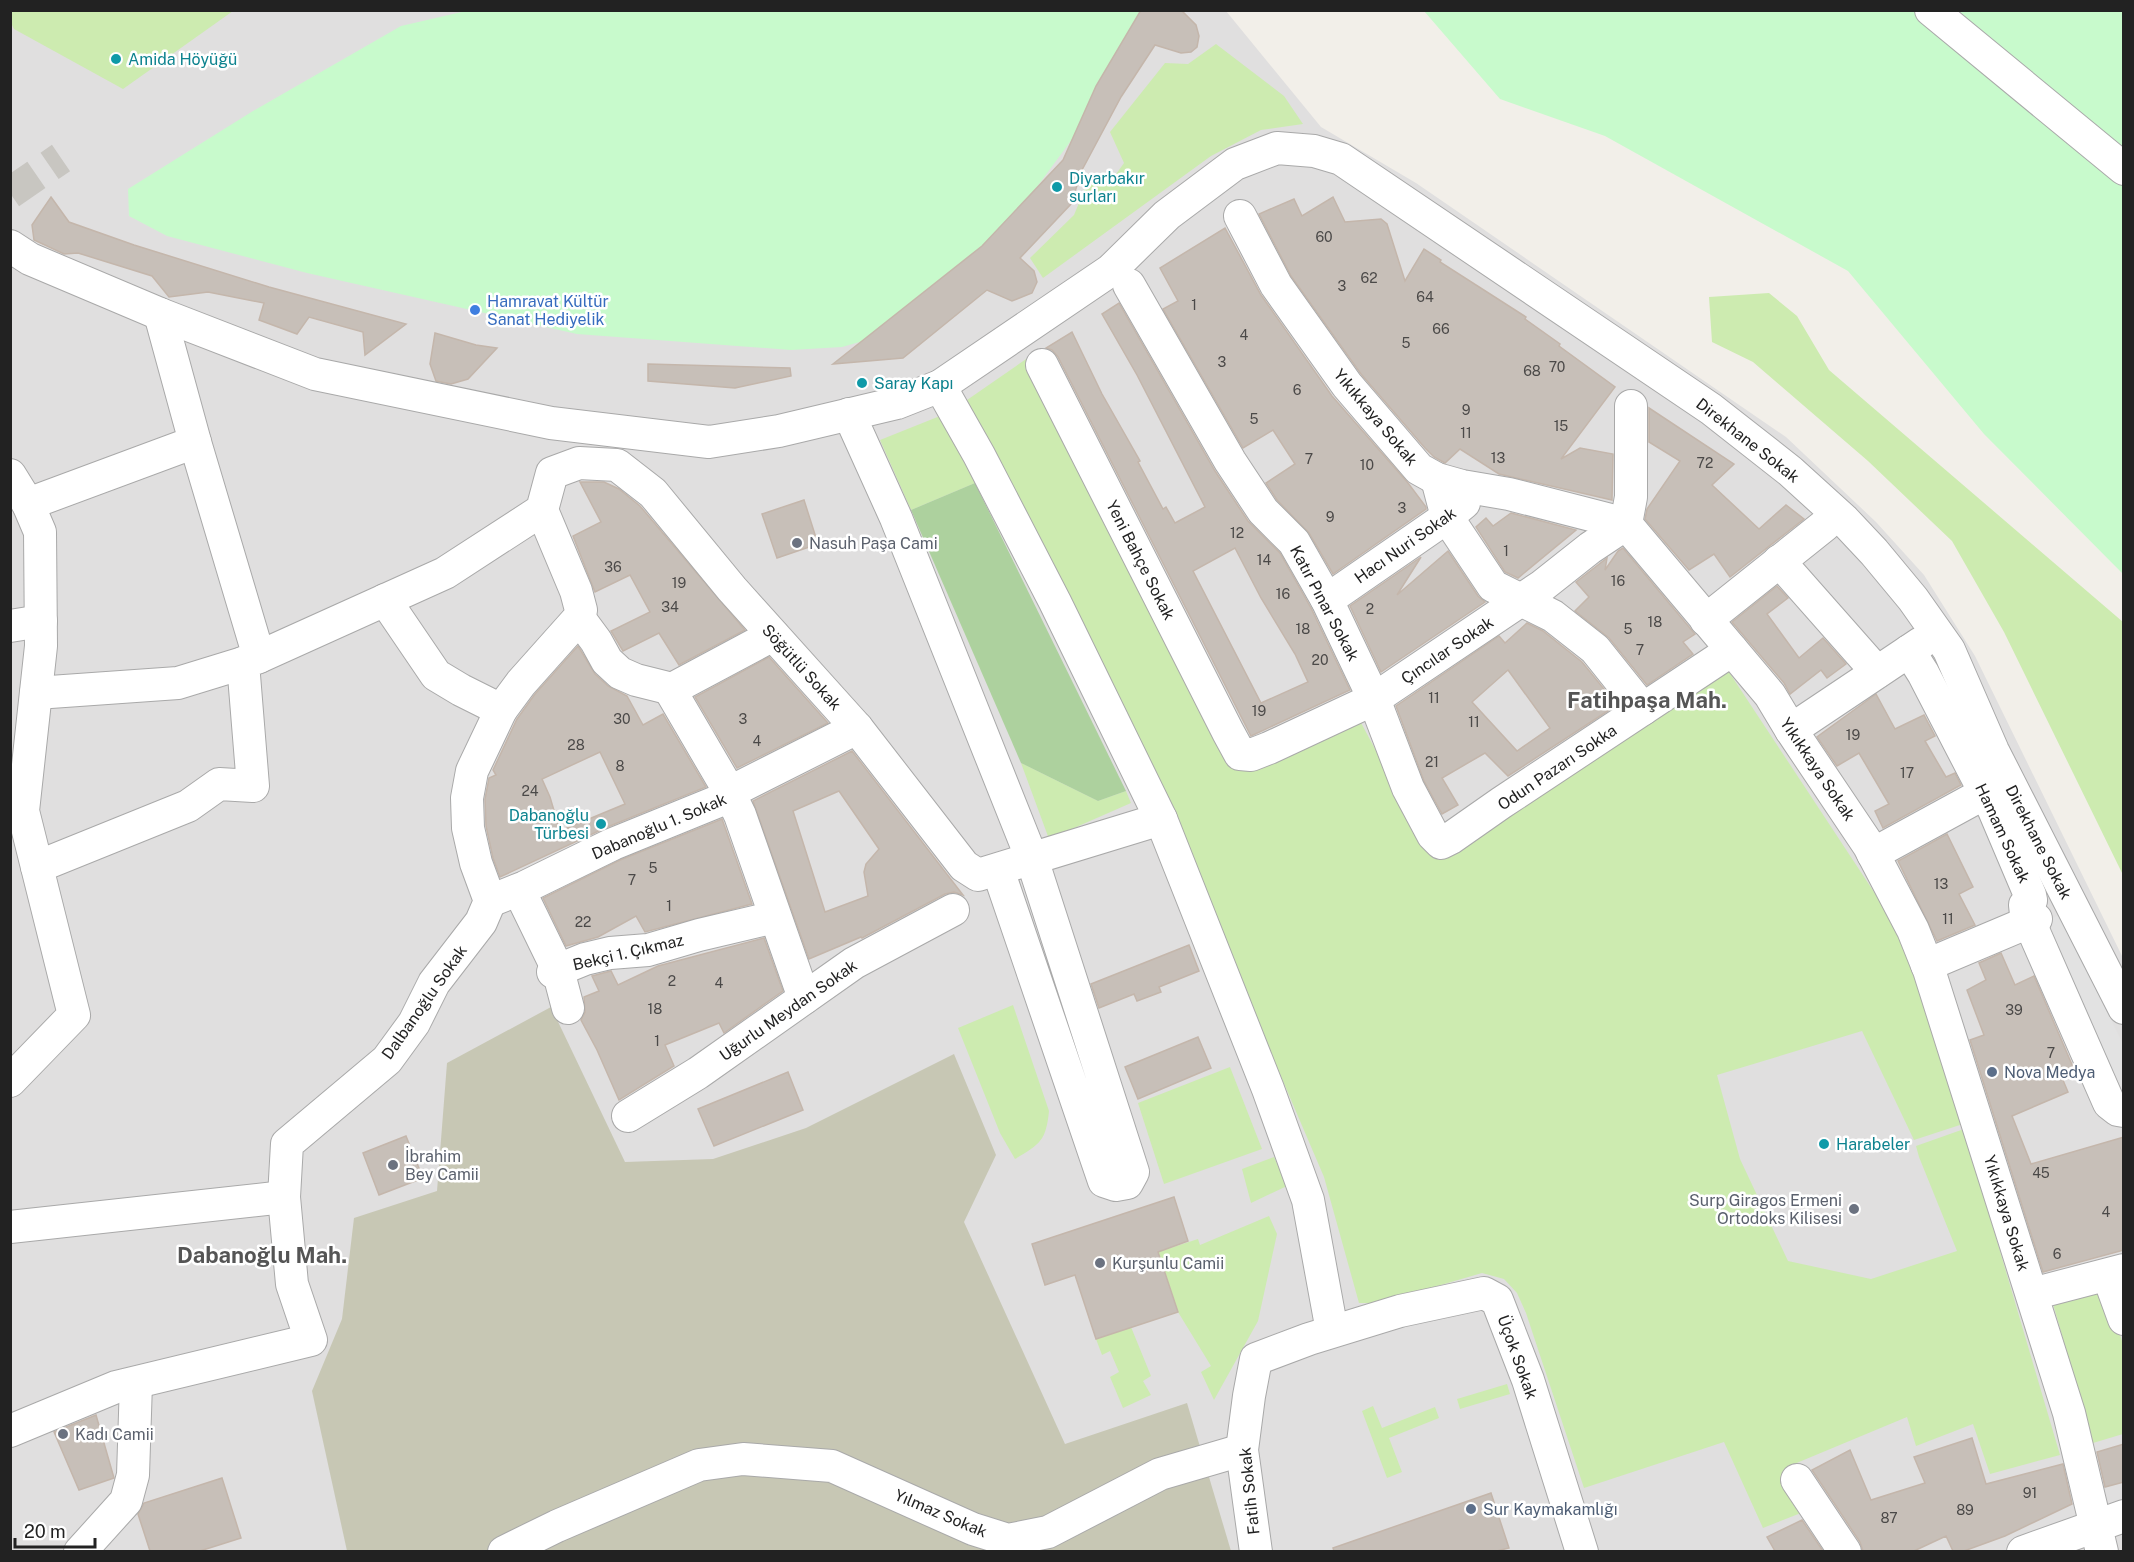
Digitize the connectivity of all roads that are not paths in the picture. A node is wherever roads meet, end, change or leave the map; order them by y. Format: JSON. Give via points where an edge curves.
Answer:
{"nodes":[{"id":1,"x":1931,"y":10,"type":"edge"},
{"id":2,"x":2124,"y":169,"type":"edge"},
{"id":3,"x":1240,"y":216,"type":"dead end"},
{"id":4,"x":10,"y":246,"type":"edge"},
{"id":5,"x":1129,"y":285,"type":"dead end"},
{"id":6,"x":160,"y":314,"type":"junction"},
{"id":7,"x":1042,"y":365,"type":"dead end"},
{"id":8,"x":940,"y":386,"type":"junction"},
{"id":9,"x":1631,"y":406,"type":"dead end"},
{"id":10,"x":849,"y":414,"type":"junction"},
{"id":11,"x":195,"y":442,"type":"junction"},
{"id":12,"x":10,"y":475,"type":"edge"},
{"id":13,"x":1437,"y":479,"type":"junction"},
{"id":14,"x":1481,"y":489,"type":"junction"},
{"id":15,"x":28,"y":504,"type":"junction"},
{"id":16,"x":542,"y":510,"type":"junction"},
{"id":17,"x":1447,"y":517,"type":"junction"},
{"id":18,"x":1626,"y":524,"type":"junction"},
{"id":19,"x":1825,"y":525,"type":"dead end"},
{"id":20,"x":1779,"y":561,"type":"junction"},
{"id":21,"x":385,"y":600,"type":"junction"},
{"id":22,"x":1327,"y":600,"type":"junction"},
{"id":23,"x":1521,"y":600,"type":"junction"},
{"id":24,"x":579,"y":618,"type":"junction"},
{"id":25,"x":1706,"y":620,"type":"junction"},
{"id":26,"x":41,"y":621,"type":"junction"},
{"id":27,"x":10,"y":626,"type":"edge"},
{"id":28,"x":773,"y":635,"type":"junction"},
{"id":29,"x":1732,"y":650,"type":"junction"},
{"id":30,"x":251,"y":660,"type":"junction"},
{"id":31,"x":1877,"y":672,"type":"junction"},
{"id":32,"x":672,"y":688,"type":"junction"},
{"id":33,"x":36,"y":693,"type":"junction"},
{"id":34,"x":1374,"y":699,"type":"junction"},
{"id":35,"x":1643,"y":709,"type":"junction"},
{"id":36,"x":501,"y":710,"type":"junction"},
{"id":37,"x":857,"y":728,"type":"junction"},
{"id":38,"x":1791,"y":729,"type":"junction"},
{"id":39,"x":1240,"y":754,"type":"joint"},
{"id":40,"x":1990,"y":791,"type":"junction"},
{"id":41,"x":731,"y":796,"type":"junction"},
{"id":42,"x":1161,"y":819,"type":"junction"},
{"id":43,"x":1441,"y":843,"type":"joint"},
{"id":44,"x":1873,"y":854,"type":"junction"},
{"id":45,"x":1032,"y":859,"type":"junction"},
{"id":46,"x":37,"y":867,"type":"junction"},
{"id":47,"x":988,"y":872,"type":"junction"},
{"id":48,"x":505,"y":895,"type":"junction"},
{"id":49,"x":953,"y":909,"type":"dead end"},
{"id":50,"x":775,"y":917,"type":"junction"},
{"id":51,"x":2033,"y":921,"type":"junction"},
{"id":52,"x":1927,"y":965,"type":"junction"},
{"id":53,"x":556,"y":971,"type":"junction"},
{"id":54,"x":804,"y":998,"type":"junction"},
{"id":55,"x":568,"y":1008,"type":"dead end"},
{"id":56,"x":2124,"y":1008,"type":"edge"},
{"id":57,"x":10,"y":1082,"type":"edge"},
{"id":58,"x":2124,"y":1111,"type":"edge"},
{"id":59,"x":628,"y":1116,"type":"dead end"},
{"id":60,"x":284,"y":1197,"type":"junction"},
{"id":61,"x":10,"y":1227,"type":"edge"},
{"id":62,"x":2116,"y":1272,"type":"edge"},
{"id":63,"x":2032,"y":1294,"type":"junction"},
{"id":64,"x":2124,"y":1319,"type":"edge"},
{"id":65,"x":1332,"y":1331,"type":"junction"},
{"id":66,"x":1256,"y":1359,"type":"joint"},
{"id":67,"x":136,"y":1383,"type":"junction"},
{"id":68,"x":10,"y":1431,"type":"edge"},
{"id":69,"x":1242,"y":1450,"type":"junction"},
{"id":70,"x":1797,"y":1480,"type":"dead end"},
{"id":71,"x":2107,"y":1531,"type":"edge"},
{"id":72,"x":81,"y":1551,"type":"edge"},
{"id":73,"x":504,"y":1551,"type":"edge"},
{"id":74,"x":1256,"y":1551,"type":"edge"},
{"id":75,"x":1582,"y":1551,"type":"edge"},
{"id":76,"x":1845,"y":1551,"type":"edge"},
{"id":77,"x":2024,"y":1551,"type":"edge"}],
"edges":[{"from":1,"to":2,"type":"street"},
{"from":3,"to":13,"type":"street","name":"Yıkıkkaya Sokak","via":[[1276,285],[1347,385],[1419,469]]},
{"from":4,"to":6,"type":"street","name":"Direkhane Sokak","via":[[30,259]]},
{"from":5,"to":22,"type":"street","name":"Katır Pınar Sokak","via":[[1230,461],[1263,511],[1294,542]]},
{"from":6,"to":10,"type":"street","name":"Direkhane Sokak","via":[[315,374],[550,423],[709,442]]},
{"from":6,"to":11,"type":"street"},
{"from":7,"to":39,"type":"street","name":"Yeni Bahçe Sokak"},
{"from":8,"to":10,"type":"street","name":"Direkhane Sokak","via":[[897,403]]},
{"from":8,"to":42,"type":"street","via":[[1055,602]]},
{"from":8,"to":56,"type":"street","name":"Direkhane Sokak","via":[[1112,270],[1167,215],[1235,164],[1277,148],[1314,151],[1341,159],[1711,409],[1790,471],[1874,552],[1949,650],[1993,751]]},
{"from":9,"to":18,"type":"street","via":[[1631,497]]},
{"from":10,"to":45,"type":"street","via":[[896,518]]},
{"from":11,"to":15,"type":"street"},
{"from":11,"to":30,"type":"street"},
{"from":12,"to":15,"type":"street"},
{"from":13,"to":14,"type":"street","name":"Yıkıkkaya Sokak"},
{"from":13,"to":17,"type":"street"},
{"from":14,"to":17,"type":"street","name":"Hacı Nuri Sokak"},
{"from":14,"to":18,"type":"street","name":"Yıkıkkaya Sokak"},
{"from":15,"to":26,"type":"street","via":[[40,532]]},
{"from":16,"to":21,"type":"street","via":[[445,573]]},
{"from":16,"to":24,"type":"street","via":[[576,591]]},
{"from":16,"to":28,"type":"street","name":"Söğütlü Sokak","via":[[552,473],[579,463],[617,465],[653,492]]},
{"from":17,"to":22,"type":"street","name":"Hacı Nuri Sokak"},
{"from":17,"to":23,"type":"street","via":[[1493,586]]},
{"from":18,"to":23,"type":"street","name":"Çıncılar Sokak"},
{"from":18,"to":25,"type":"street","name":"Yıkıkkaya Sokak"},
{"from":19,"to":20,"type":"street"},
{"from":20,"to":25,"type":"street"},
{"from":20,"to":31,"type":"street"},
{"from":21,"to":30,"type":"street"},
{"from":21,"to":36,"type":"street","via":[[436,675]]},
{"from":22,"to":34,"type":"street","name":"Katır Pınar Sokak"},
{"from":23,"to":34,"type":"street","name":"Çıncılar Sokak"},
{"from":23,"to":35,"type":"street","via":[[1553,616],[1595,649]]},
{"from":24,"to":32,"type":"street","via":[[620,673]]},
{"from":24,"to":36,"type":"street"},
{"from":25,"to":29,"type":"street","name":"Yıkıkkaya Sokak"},
{"from":26,"to":27,"type":"street"},
{"from":26,"to":33,"type":"street"},
{"from":28,"to":32,"type":"street"},
{"from":28,"to":37,"type":"street","name":"Söğütlü Sokak"},
{"from":29,"to":35,"type":"street","name":"Odun Pazarı Sokka"},
{"from":29,"to":38,"type":"street","name":"Yıkıkkaya Sokak","via":[[1770,695]]},
{"from":30,"to":33,"type":"street","via":[[178,682]]},
{"from":30,"to":46,"type":"street","via":[[253,786],[219,784],[188,806]]},
{"from":31,"to":38,"type":"street"},
{"from":31,"to":40,"type":"street","name":"Hamam Sokak","via":[[1915,647],[1923,673]]},
{"from":32,"to":41,"type":"street"},
{"from":33,"to":46,"type":"street","via":[[23,811]]},
{"from":34,"to":39,"type":"street","name":"Çıncılar Sokak","via":[[1269,748],[1251,755]]},
{"from":34,"to":43,"type":"street","name":"Katır Pınar Sokak","via":[[1408,788]]},
{"from":35,"to":43,"type":"street","name":"Odun Pazarı Sokka"},
{"from":36,"to":48,"type":"street","via":[[472,771],[467,798],[474,851]]},
{"from":37,"to":41,"type":"street","name":"Dabanoğlu 1. Sokak","via":[[740,787]]},
{"from":37,"to":47,"type":"street","name":"Söğütlü Sokak","via":[[964,866]]},
{"from":38,"to":44,"type":"street","name":"Yıkıkkaya Sokak"},
{"from":40,"to":44,"type":"street"},
{"from":40,"to":51,"type":"street","name":"Hamam Sokak","via":[[2030,895],[2031,900],[2025,905]]},
{"from":41,"to":48,"type":"street","name":"Dabanoğlu 1. Sokak","via":[[613,844]]},
{"from":41,"to":50,"type":"street"},
{"from":42,"to":45,"type":"street"},
{"from":42,"to":65,"type":"street","via":[[1308,1200]]},
{"from":44,"to":52,"type":"street","name":"Yıkıkkaya Sokak"},
{"from":45,"to":47,"type":"street"},
{"from":45,"to":47,"type":"street","via":[[1133,1172],[1127,1183],[1104,1181]]},
{"from":46,"to":57,"type":"street","via":[[74,1015]]},
{"from":48,"to":53,"type":"street"},
{"from":48,"to":60,"type":"street","name":"Dalbanoğlu Sokak","via":[[434,983],[414,1023],[387,1060],[287,1144]]},
{"from":49,"to":54,"type":"street","name":"Uğurlu Meydan Sokak","via":[[854,963]]},
{"from":50,"to":53,"type":"street","name":"Bekçi 1. Çıkmaz","via":[[648,950],[585,959]]},
{"from":50,"to":54,"type":"street"},
{"from":51,"to":52,"type":"street"},
{"from":51,"to":58,"type":"street","name":"Hamam Sokak","via":[[2109,1103]]},
{"from":52,"to":63,"type":"street","name":"Yıkıkkaya Sokak"},
{"from":53,"to":55,"type":"street"},
{"from":54,"to":59,"type":"street","name":"Uğurlu Meydan Sokak","via":[[698,1073]]},
{"from":60,"to":61,"type":"street"},
{"from":60,"to":67,"type":"street","via":[[292,1284],[311,1340]]},
{"from":62,"to":63,"type":"street"},
{"from":62,"to":64,"type":"street"},
{"from":63,"to":71,"type":"street","name":"Yıkıkkaya Sokak"},
{"from":65,"to":66,"type":"street","name":"Üçok Sokak"},
{"from":65,"to":75,"type":"street","name":"Üçok Sokak","via":[[1484,1293],[1497,1300],[1528,1380]]},
{"from":66,"to":69,"type":"street","name":"Fatih Sokak"},
{"from":67,"to":68,"type":"street","via":[[116,1387]]},
{"from":67,"to":72,"type":"street","via":[[133,1475],[126,1502]]},
{"from":69,"to":73,"type":"street","name":"Yılmaz Sokak","via":[[1160,1474],[1048,1532],[1008,1540],[973,1529],[832,1466],[743,1460],[699,1465]]},
{"from":69,"to":74,"type":"street","name":"Fatih Sokak"},
{"from":70,"to":76,"type":"street"},
{"from":71,"to":77,"type":"street"}]}
